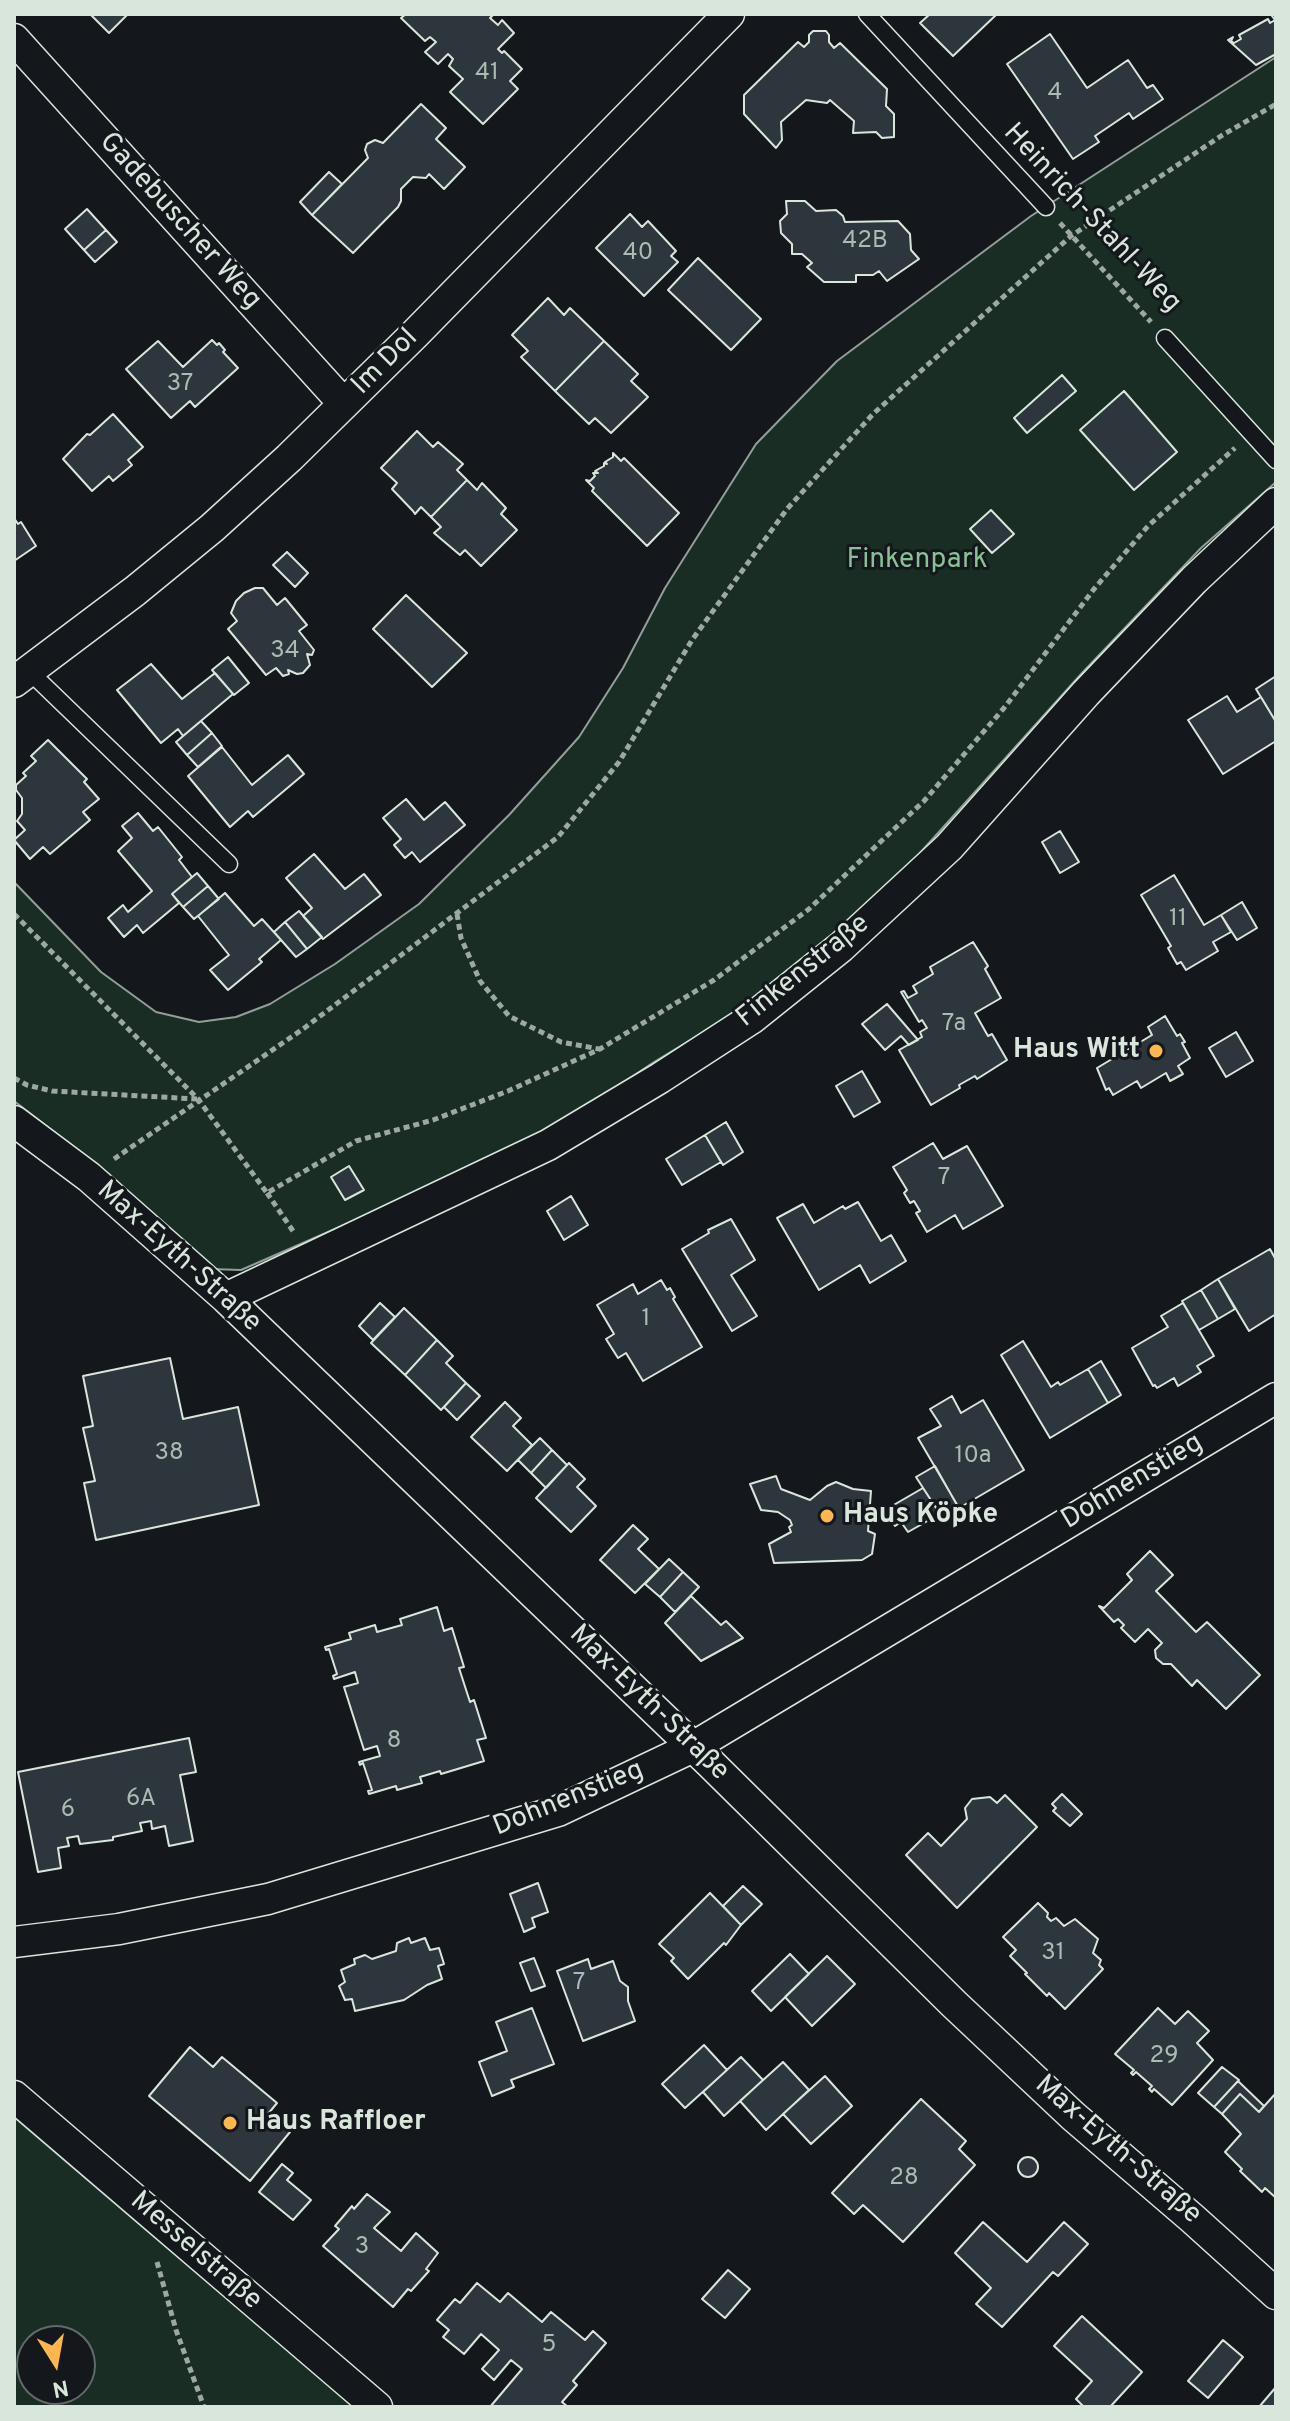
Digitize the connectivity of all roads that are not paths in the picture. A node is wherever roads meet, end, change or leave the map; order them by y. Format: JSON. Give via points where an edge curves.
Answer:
{"nodes":[{"id":1,"x":729,"y":14,"type":"edge"},
{"id":2,"x":867,"y":14,"type":"edge"},
{"id":3,"x":14,"y":39,"type":"edge"},
{"id":4,"x":1046,"y":207,"type":"road end"},
{"id":5,"x":1165,"y":338,"type":"road end"},
{"id":6,"x":344,"y":404,"type":"junction"},
{"id":7,"x":1276,"y":460,"type":"edge"},
{"id":8,"x":1276,"y":503,"type":"edge"},
{"id":9,"x":22,"y":676,"type":"edge"},
{"id":10,"x":229,"y":864,"type":"dead end"},
{"id":11,"x":14,"y":1121,"type":"edge"},
{"id":12,"x":226,"y":1298,"type":"junction"},
{"id":13,"x":1276,"y":1398,"type":"edge"},
{"id":14,"x":693,"y":1747,"type":"junction"},
{"id":15,"x":14,"y":1942,"type":"edge"},
{"id":16,"x":14,"y":2096,"type":"edge"},
{"id":17,"x":1276,"y":2294,"type":"edge"},
{"id":18,"x":377,"y":2407,"type":"edge"}],
"edges":[{"from":1,"to":6,"type":"street","name":"Im Dol"},
{"from":2,"to":4,"type":"lane","name":"Heinrich-Stahl-Weg"},
{"from":3,"to":6,"type":"street","name":"Gadebuscher Weg"},
{"from":5,"to":7,"type":"lane","name":"Heinrich-Stahl-Weg"},
{"from":6,"to":9,"type":"street","name":"Im Dol","via":[[212,528]]},
{"from":8,"to":12,"type":"street","name":"Finkenstraße","via":[[1086,693],[949,847],[841,947],[751,1019],[548,1145]]},
{"from":9,"to":10,"type":"lane"},
{"from":11,"to":12,"type":"street","name":"Max-Eyth-Straße","via":[[89,1177]]},
{"from":12,"to":14,"type":"street","name":"Max-Eyth-Straße"},
{"from":13,"to":14,"type":"street","name":"Dohnenstieg"},
{"from":14,"to":15,"type":"street","name":"Dohnenstieg","via":[[558,1811],[268,1899],[119,1929]]},
{"from":14,"to":17,"type":"street","name":"Max-Eyth-Straße","via":[[1073,2116]]},
{"from":16,"to":18,"type":"street","name":"Messelstraße"}]}
